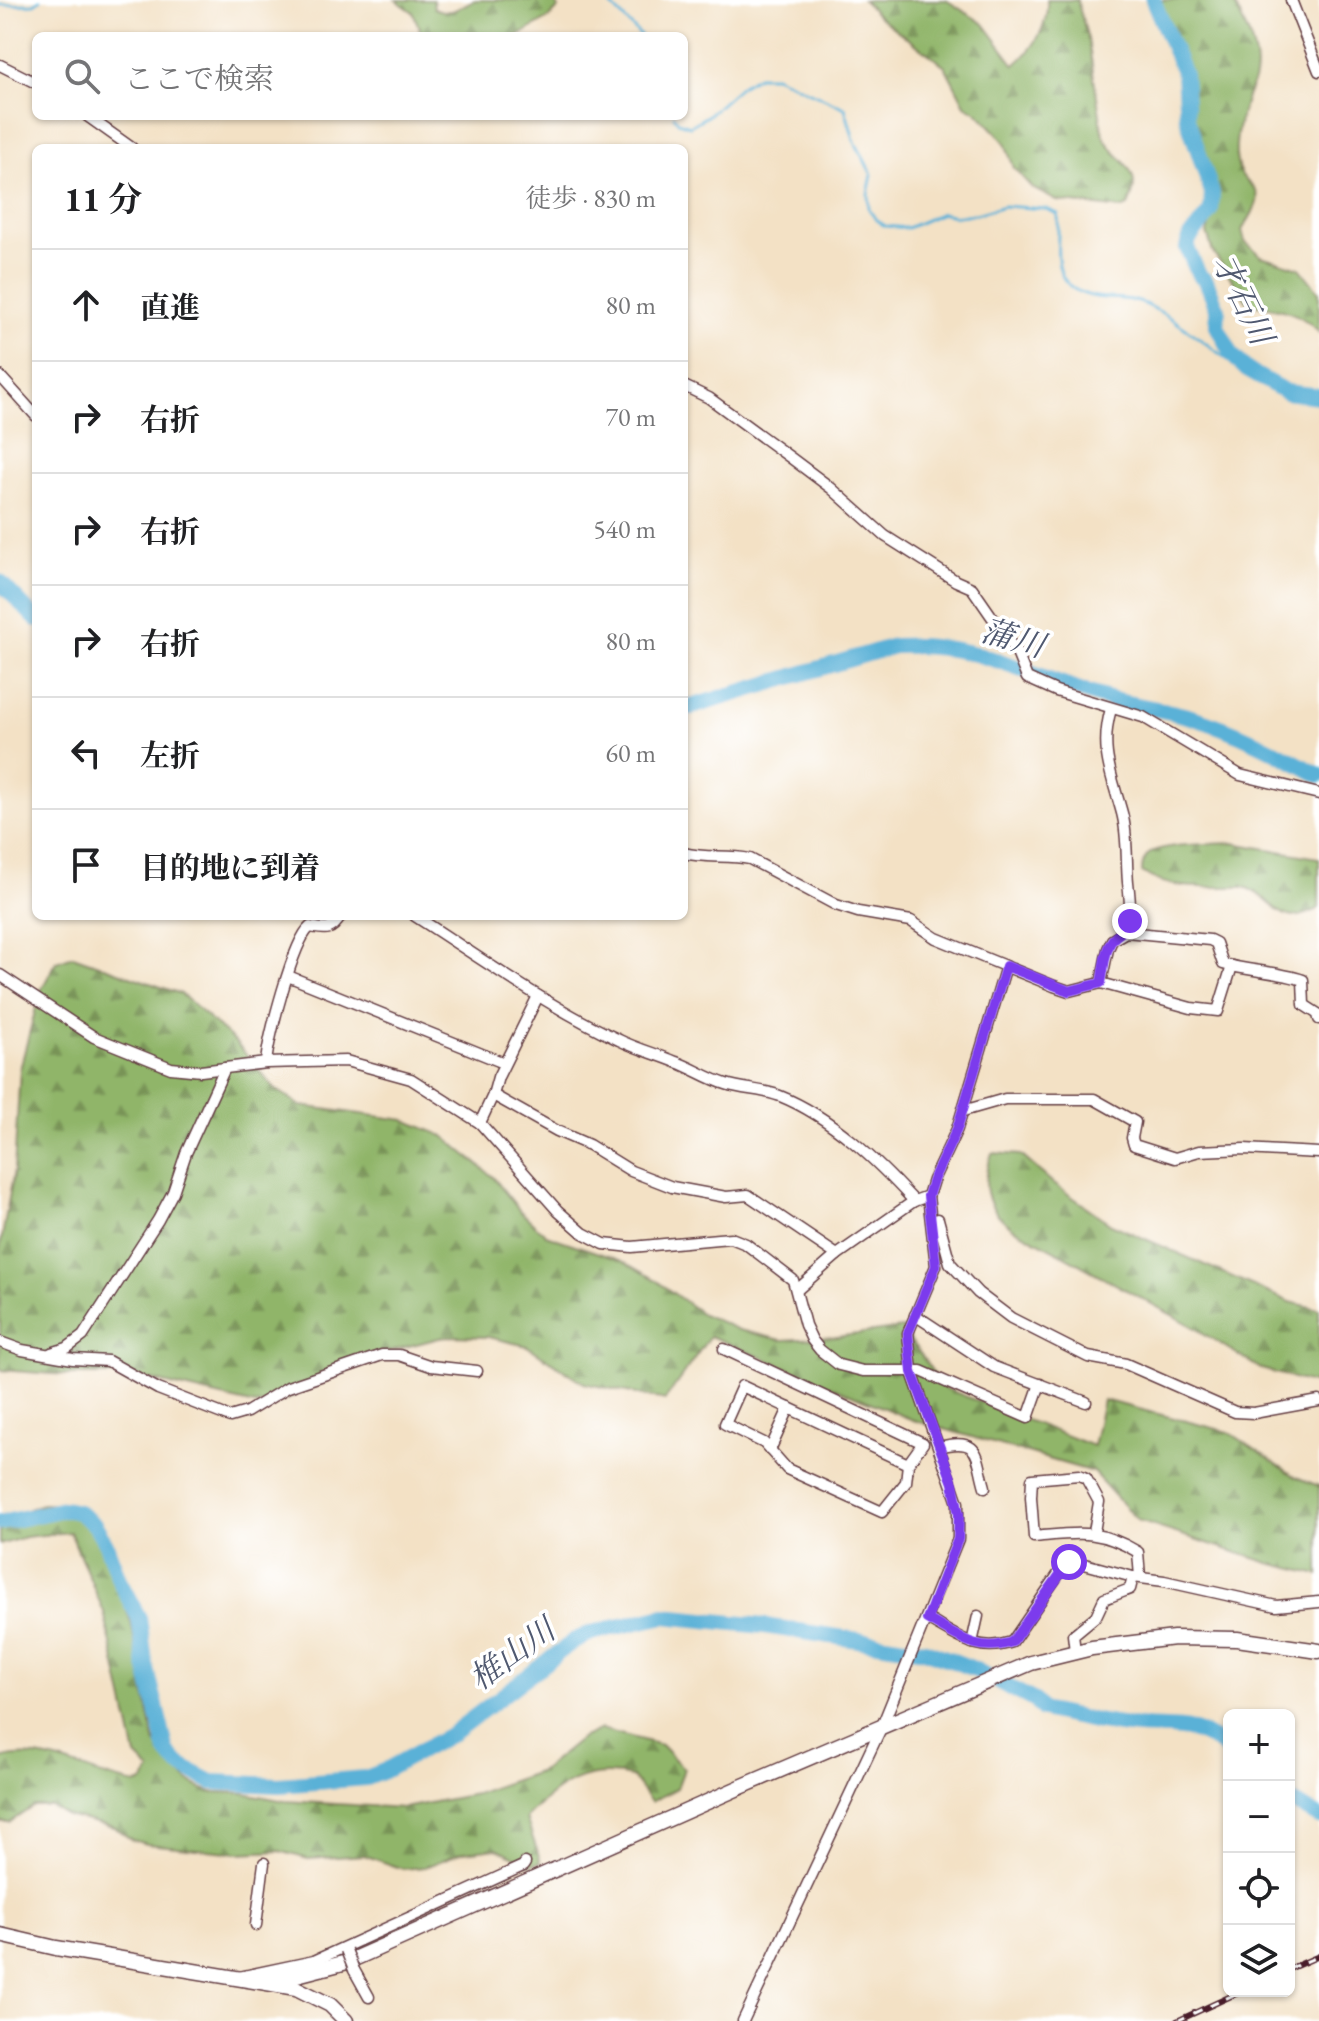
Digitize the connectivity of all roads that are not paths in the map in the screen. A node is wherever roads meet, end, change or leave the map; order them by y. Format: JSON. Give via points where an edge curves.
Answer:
{"nodes":[{"id":1,"x":1291,"y":0,"type":"edge"},
{"id":2,"x":0,"y":65,"type":"edge"},
{"id":3,"x":1319,"y":71,"type":"edge"},
{"id":4,"x":32,"y":81,"type":"edge"},
{"id":5,"x":93,"y":120,"type":"edge"},
{"id":6,"x":126,"y":144,"type":"edge"},
{"id":7,"x":0,"y":376,"type":"edge"},
{"id":8,"x":688,"y":388,"type":"edge"},
{"id":9,"x":32,"y":412,"type":"edge"},
{"id":10,"x":1111,"y":709,"type":"junction"},
{"id":11,"x":1319,"y":794,"type":"edge"},
{"id":12,"x":688,"y":854,"type":"edge"},
{"id":13,"x":338,"y":920,"type":"edge"},
{"id":14,"x":421,"y":920,"type":"edge"},
{"id":15,"x":1126,"y":932,"type":"junction"},
{"id":16,"x":1006,"y":966,"type":"junction"},
{"id":17,"x":1232,"y":966,"type":"junction"},
{"id":18,"x":0,"y":975,"type":"edge"},
{"id":19,"x":288,"y":976,"type":"junction"},
{"id":20,"x":1101,"y":983,"type":"junction"},
{"id":21,"x":538,"y":996,"type":"junction"},
{"id":22,"x":1319,"y":1019,"type":"edge"},
{"id":23,"x":266,"y":1063,"type":"junction"},
{"id":24,"x":504,"y":1063,"type":"junction"},
{"id":25,"x":225,"y":1068,"type":"junction"},
{"id":26,"x":493,"y":1095,"type":"junction"},
{"id":27,"x":963,"y":1111,"type":"junction"},
{"id":28,"x":480,"y":1123,"type":"junction"},
{"id":29,"x":1319,"y":1153,"type":"edge"},
{"id":30,"x":928,"y":1196,"type":"junction"},
{"id":31,"x":914,"y":1201,"type":"junction"},
{"id":32,"x":837,"y":1255,"type":"junction"},
{"id":33,"x":797,"y":1290,"type":"junction"},
{"id":34,"x":915,"y":1315,"type":"junction"},
{"id":35,"x":0,"y":1342,"type":"edge"},
{"id":36,"x":724,"y":1349,"type":"dead end"},
{"id":37,"x":47,"y":1354,"type":"junction"},
{"id":38,"x":477,"y":1371,"type":"dead end"},
{"id":39,"x":912,"y":1372,"type":"junction"},
{"id":40,"x":1040,"y":1384,"type":"junction"},
{"id":41,"x":1319,"y":1401,"type":"edge"},
{"id":42,"x":1086,"y":1402,"type":"dead end"},
{"id":43,"x":789,"y":1408,"type":"junction"},
{"id":44,"x":923,"y":1443,"type":"junction"},
{"id":45,"x":938,"y":1443,"type":"junction"},
{"id":46,"x":770,"y":1450,"type":"junction"},
{"id":47,"x":908,"y":1464,"type":"junction"},
{"id":48,"x":985,"y":1487,"type":"dead end"},
{"id":49,"x":1094,"y":1532,"type":"junction"},
{"id":50,"x":1136,"y":1577,"type":"junction"},
{"id":51,"x":1319,"y":1602,"type":"edge"},
{"id":52,"x":978,"y":1616,"type":"dead end"},
{"id":53,"x":925,"y":1622,"type":"junction"},
{"id":54,"x":972,"y":1643,"type":"junction"},
{"id":55,"x":1075,"y":1651,"type":"junction"},
{"id":56,"x":1319,"y":1651,"type":"edge"},
{"id":57,"x":882,"y":1726,"type":"junction"},
{"id":58,"x":264,"y":1863,"type":"dead end"},
{"id":59,"x":525,"y":1863,"type":"dead end"},
{"id":60,"x":256,"y":1925,"type":"dead end"},
{"id":61,"x":0,"y":1935,"type":"edge"},
{"id":62,"x":344,"y":1949,"type":"junction"},
{"id":63,"x":237,"y":1978,"type":"junction"},
{"id":64,"x":260,"y":1980,"type":"junction"},
{"id":65,"x":369,"y":1997,"type":"dead end"},
{"id":66,"x":346,"y":2021,"type":"edge"},
{"id":67,"x":743,"y":2021,"type":"edge"}],
"edges":[{"from":1,"to":3,"type":"street"},
{"from":2,"to":4,"type":"street"},
{"from":5,"to":6,"type":"street"},
{"from":7,"to":9,"type":"street"},
{"from":8,"to":10,"type":"street","via":[[831,488],[885,536],[972,588],[1017,653],[1027,678]]},
{"from":10,"to":11,"type":"street","via":[[1151,721],[1240,775]]},
{"from":10,"to":15,"type":"street","via":[[1107,750],[1123,815],[1131,908]]},
{"from":12,"to":16,"type":"street","via":[[750,859],[836,905],[911,921],[936,938]]},
{"from":13,"to":19,"type":"street","via":[[331,929],[306,929]]},
{"from":14,"to":21,"type":"street"},
{"from":15,"to":17,"type":"street","via":[[1210,940],[1223,964]]},
{"from":15,"to":20,"type":"street","via":[[1112,940]]},
{"from":16,"to":20,"type":"street","via":[[1069,991]]},
{"from":16,"to":27,"type":"street"},
{"from":17,"to":20,"type":"street","via":[[1218,1011]]},
{"from":17,"to":22,"type":"street","via":[[1303,980],[1304,1005]]},
{"from":18,"to":25,"type":"street","via":[[94,1037],[171,1068]]},
{"from":19,"to":23,"type":"street"},
{"from":19,"to":24,"type":"street"},
{"from":21,"to":24,"type":"street"},
{"from":21,"to":31,"type":"street","via":[[620,1040],[726,1084],[802,1107],[856,1146]]},
{"from":23,"to":25,"type":"street"},
{"from":23,"to":28,"type":"street","via":[[358,1062],[411,1079]]},
{"from":24,"to":26,"type":"street"},
{"from":25,"to":37,"type":"street","via":[[158,1220],[83,1336]]},
{"from":26,"to":28,"type":"street"},
{"from":26,"to":32,"type":"street","via":[[631,1171],[672,1187],[726,1197],[748,1195]]},
{"from":27,"to":29,"type":"street","via":[[1005,1099],[1094,1099],[1135,1122],[1134,1145],[1168,1157],[1231,1149]]},
{"from":27,"to":30,"type":"street"},
{"from":28,"to":33,"type":"street","via":[[558,1211],[592,1239],[632,1247],[731,1238],[784,1271]]},
{"from":30,"to":31,"type":"street"},
{"from":30,"to":34,"type":"street","via":[[936,1266]]},
{"from":30,"to":41,"type":"street","via":[[950,1263],[978,1293],[1022,1325],[1088,1357],[1126,1364],[1235,1412]]},
{"from":31,"to":32,"type":"street"},
{"from":32,"to":33,"type":"street"},
{"from":33,"to":39,"type":"street","via":[[812,1340],[830,1359],[863,1371]]},
{"from":34,"to":39,"type":"street","via":[[908,1333]]},
{"from":34,"to":40,"type":"street","via":[[980,1360]]},
{"from":35,"to":37,"type":"street"},
{"from":36,"to":44,"type":"street"},
{"from":37,"to":38,"type":"street","via":[[108,1361],[158,1389],[230,1417],[288,1387],[382,1355]]},
{"from":39,"to":40,"type":"street","via":[[921,1371],[1028,1418]]},
{"from":39,"to":45,"type":"street"},
{"from":40,"to":42,"type":"street"},
{"from":43,"to":46,"type":"street"},
{"from":43,"to":46,"type":"street","via":[[742,1386],[725,1424]]},
{"from":43,"to":47,"type":"street"},
{"from":44,"to":45,"type":"street"},
{"from":44,"to":47,"type":"street"},
{"from":45,"to":48,"type":"street","via":[[975,1450]]},
{"from":45,"to":53,"type":"street","via":[[958,1503],[959,1527]]},
{"from":46,"to":47,"type":"street","via":[[787,1469],[882,1512],[906,1482]]},
{"from":49,"to":49,"type":"street","via":[[1034,1537],[1032,1479],[1086,1478],[1099,1502]]},
{"from":49,"to":50,"type":"street","via":[[1138,1552]]},
{"from":50,"to":51,"type":"street","via":[[1276,1606]]},
{"from":50,"to":54,"type":"street","via":[[1069,1562],[1012,1642],[987,1647]]},
{"from":50,"to":55,"type":"street","via":[[1130,1589],[1104,1599],[1096,1616],[1073,1635]]},
{"from":52,"to":54,"type":"street"},
{"from":53,"to":54,"type":"street"},
{"from":53,"to":57,"type":"street"},
{"from":55,"to":56,"type":"street","via":[[1195,1638]]},
{"from":55,"to":57,"type":"street","via":[[1018,1667]]},
{"from":57,"to":64,"type":"street","via":[[347,1962]]},
{"from":57,"to":67,"type":"street"},
{"from":58,"to":60,"type":"street"},
{"from":59,"to":62,"type":"street"},
{"from":61,"to":63,"type":"street"},
{"from":62,"to":63,"type":"street","via":[[308,1963]]},
{"from":62,"to":65,"type":"street","bridge":true},
{"from":63,"to":64,"type":"street"},
{"from":64,"to":66,"type":"street","via":[[309,1993]]}]}
